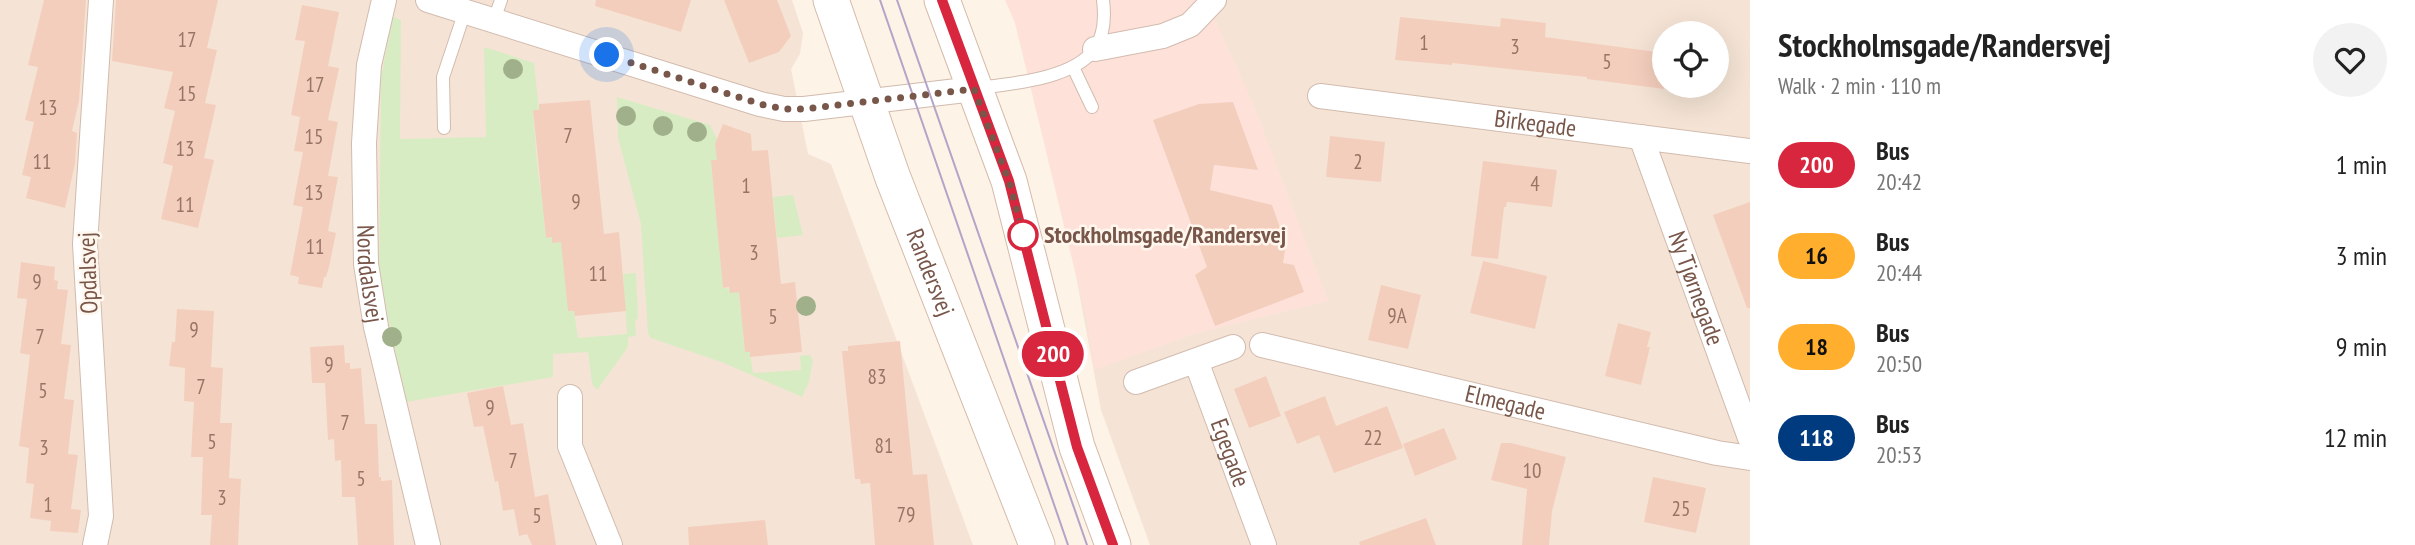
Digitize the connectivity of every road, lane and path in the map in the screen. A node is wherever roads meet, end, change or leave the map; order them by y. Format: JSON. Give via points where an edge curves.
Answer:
{"nodes":[{"id":1,"x":101,"y":0,"type":"edge"},
{"id":2,"x":384,"y":0,"type":"edge"},
{"id":3,"x":428,"y":0,"type":"edge"},
{"id":4,"x":831,"y":0,"type":"edge"},
{"id":5,"x":942,"y":0,"type":"edge"},
{"id":6,"x":1103,"y":0,"type":"edge"},
{"id":7,"x":1214,"y":0,"type":"edge"},
{"id":8,"x":498,"y":10,"type":"edge"},
{"id":9,"x":465,"y":11,"type":"junction"},
{"id":10,"x":1095,"y":49,"type":"junction"},
{"id":11,"x":1073,"y":67,"type":"junction"},
{"id":12,"x":974,"y":89,"type":"junction"},
{"id":13,"x":1320,"y":96,"type":"dead end"},
{"id":14,"x":867,"y":101,"type":"junction"},
{"id":15,"x":1092,"y":107,"type":"dead end"},
{"id":16,"x":444,"y":128,"type":"dead end"},
{"id":17,"x":1641,"y":137,"type":"junction"},
{"id":18,"x":1750,"y":151,"type":"edge"},
{"id":19,"x":1262,"y":345,"type":"dead end"},
{"id":20,"x":1233,"y":347,"type":"dead end"},
{"id":21,"x":1196,"y":361,"type":"junction"},
{"id":22,"x":1136,"y":382,"type":"dead end"},
{"id":23,"x":570,"y":397,"type":"dead end"},
{"id":24,"x":1750,"y":438,"type":"edge"},
{"id":25,"x":1750,"y":458,"type":"edge"},
{"id":26,"x":95,"y":545,"type":"edge"},
{"id":27,"x":428,"y":545,"type":"edge"},
{"id":28,"x":610,"y":545,"type":"edge"},
{"id":29,"x":1037,"y":545,"type":"edge"},
{"id":30,"x":1113,"y":545,"type":"edge"},
{"id":31,"x":1264,"y":545,"type":"edge"}],
"edges":[{"from":1,"to":26,"type":"street","name":"Opdalsvej","via":[[85,244],[101,516]]},
{"from":2,"to":27,"type":"street","name":"Norddalsvej","via":[[369,65],[364,143],[366,264],[376,327]]},
{"from":3,"to":9,"type":"street"},
{"from":4,"to":14,"type":"street","name":"Randersvej"},
{"from":5,"to":12,"type":"street"},
{"from":6,"to":10,"type":"lane","via":[[1105,18]]},
{"from":7,"to":10,"type":"street","via":[[1190,25],[1164,36]]},
{"from":8,"to":9,"type":"street"},
{"from":8,"to":14,"type":"street","via":[[760,104],[804,109]]},
{"from":9,"to":16,"type":"lane","via":[[443,77]]},
{"from":10,"to":11,"type":"lane"},
{"from":11,"to":12,"type":"lane","via":[[1028,81]]},
{"from":11,"to":15,"type":"lane"},
{"from":12,"to":14,"type":"street"},
{"from":12,"to":30,"type":"street","via":[[1009,181],[1077,447]]},
{"from":13,"to":17,"type":"street","name":"Birkegade"},
{"from":14,"to":29,"type":"street","name":"Randersvej"},
{"from":17,"to":18,"type":"street","name":"Birkegade"},
{"from":17,"to":24,"type":"street","name":"Ny Tjørnegade"},
{"from":19,"to":25,"type":"street","name":"Elmegade"},
{"from":20,"to":21,"type":"street"},
{"from":21,"to":22,"type":"street"},
{"from":21,"to":31,"type":"street","name":"Egegade"},
{"from":23,"to":28,"type":"street","via":[[570,446]]}]}
